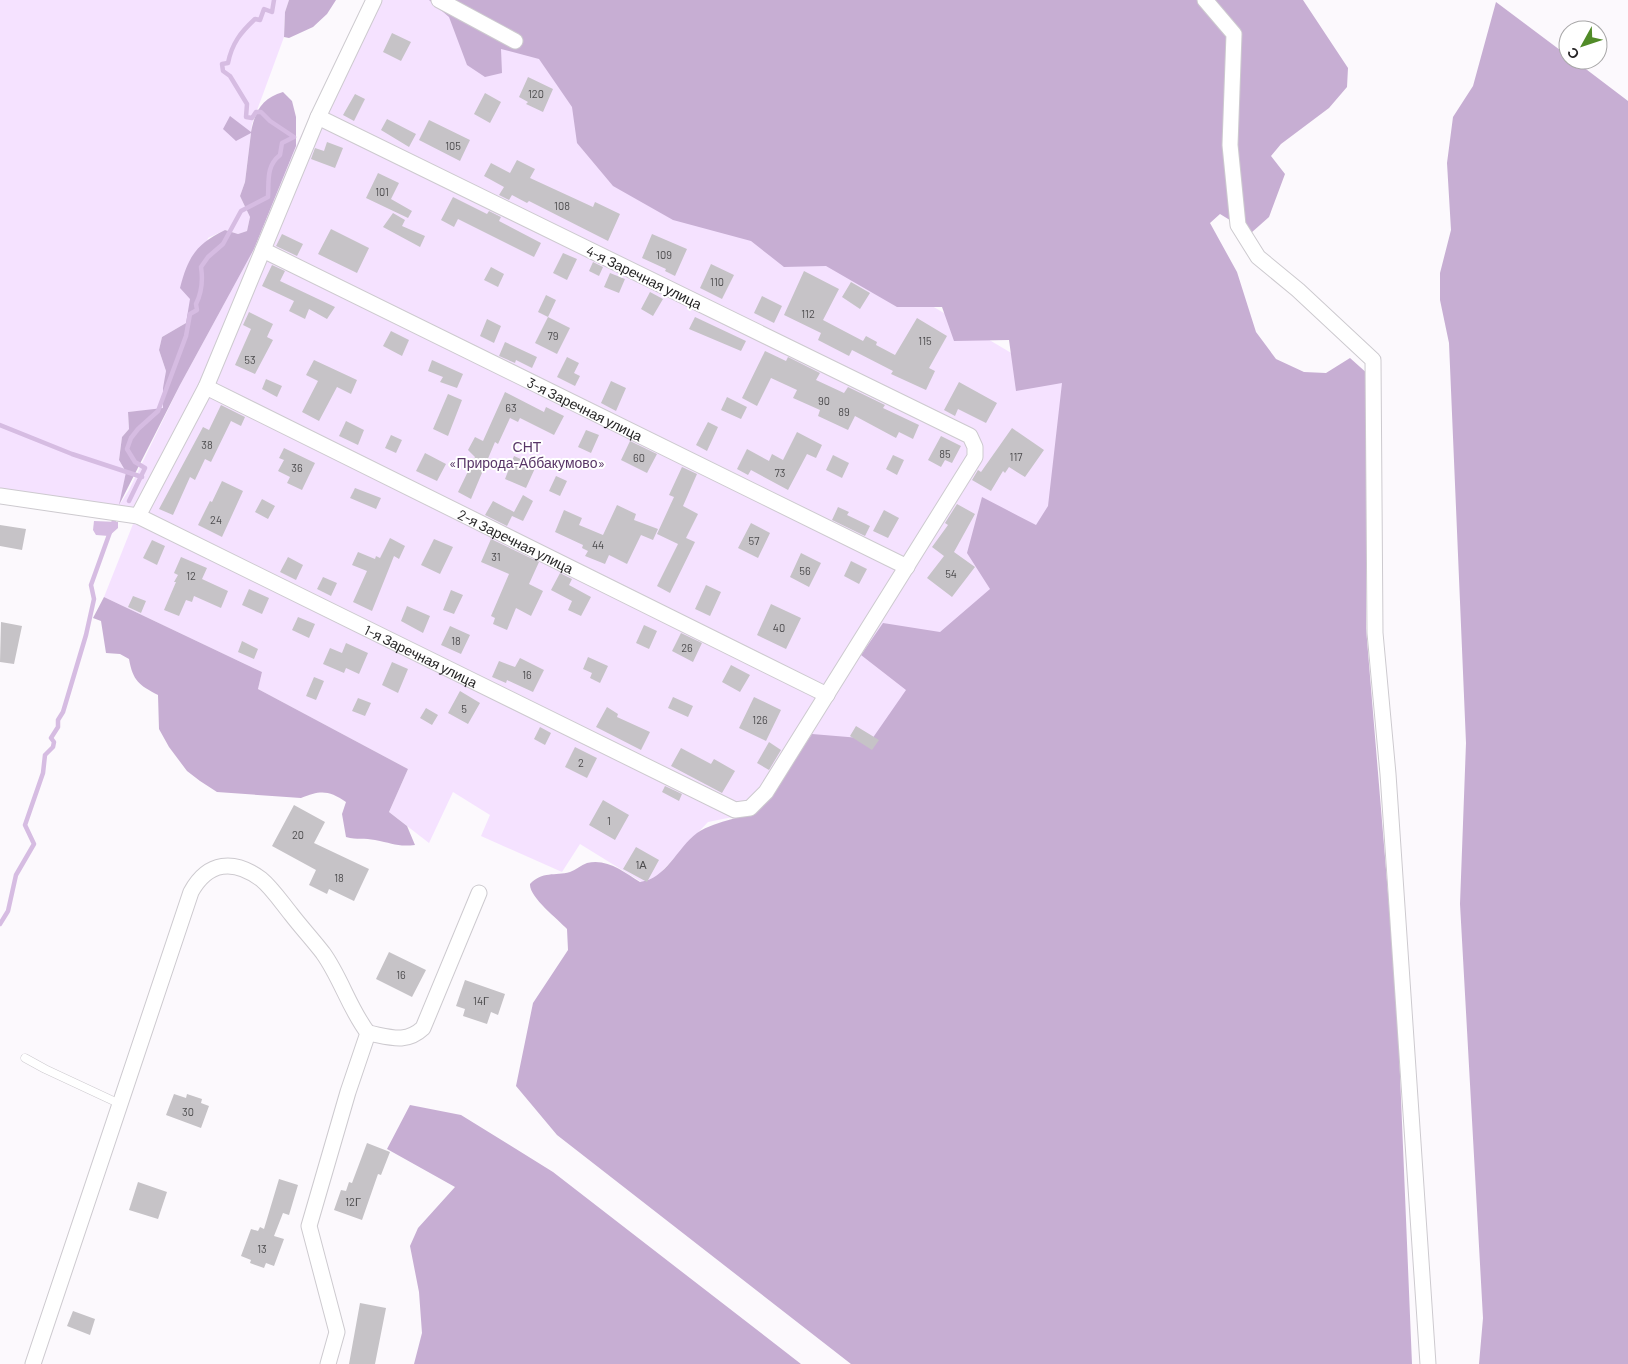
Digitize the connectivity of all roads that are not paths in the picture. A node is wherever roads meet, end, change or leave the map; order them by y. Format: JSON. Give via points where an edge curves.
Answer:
{"nodes":[{"id":1,"x":374,"y":0,"type":"edge"},
{"id":2,"x":439,"y":0,"type":"edge"},
{"id":3,"x":1204,"y":0,"type":"edge"},
{"id":4,"x":515,"y":41,"type":"dead end"},
{"id":5,"x":318,"y":117,"type":"junction"},
{"id":6,"x":263,"y":250,"type":"junction"},
{"id":7,"x":206,"y":387,"type":"junction"},
{"id":8,"x":970,"y":436,"type":"joint"},
{"id":9,"x":0,"y":496,"type":"edge"},
{"id":10,"x":138,"y":516,"type":"junction"},
{"id":11,"x":907,"y":567,"type":"junction"},
{"id":12,"x":827,"y":695,"type":"junction"},
{"id":13,"x":479,"y":893,"type":"dead end"},
{"id":14,"x":368,"y":1032,"type":"junction"},
{"id":15,"x":25,"y":1058,"type":"dead end"},
{"id":16,"x":120,"y":1104,"type":"junction"},
{"id":17,"x":35,"y":1364,"type":"edge"},
{"id":18,"x":328,"y":1364,"type":"edge"},
{"id":19,"x":1428,"y":1364,"type":"edge"}],
"edges":[{"from":1,"to":5,"type":"street"},
{"from":2,"to":4,"type":"street"},
{"from":3,"to":19,"type":"street","via":[[1234,34],[1230,145],[1238,225],[1258,257],[1373,360],[1375,633],[1390,794]]},
{"from":5,"to":6,"type":"street"},
{"from":5,"to":8,"type":"street","name":"4-я Заречная улица"},
{"from":6,"to":7,"type":"street"},
{"from":6,"to":11,"type":"street","name":"3-я Заречная улица"},
{"from":7,"to":10,"type":"street"},
{"from":7,"to":12,"type":"street","name":"2-я Заречная улица"},
{"from":8,"to":11,"type":"street","name":"1-я Заречная улица","via":[[975,447],[974,457]]},
{"from":9,"to":10,"type":"street","name":"1-я Заречная улица"},
{"from":10,"to":12,"type":"street","name":"1-я Заречная улица","via":[[735,810],[750,808],[775,778]]},
{"from":11,"to":12,"type":"street","name":"1-я Заречная улица"},
{"from":13,"to":14,"type":"street","via":[[423,1028],[414,1036],[404,1038]]},
{"from":14,"to":16,"type":"street","via":[[356,1017],[323,954],[262,880],[243,868],[222,864],[207,872],[192,892]]},
{"from":14,"to":18,"type":"street","via":[[309,1226],[336,1332]]},
{"from":15,"to":16,"type":"lane"},
{"from":16,"to":17,"type":"street"}]}
